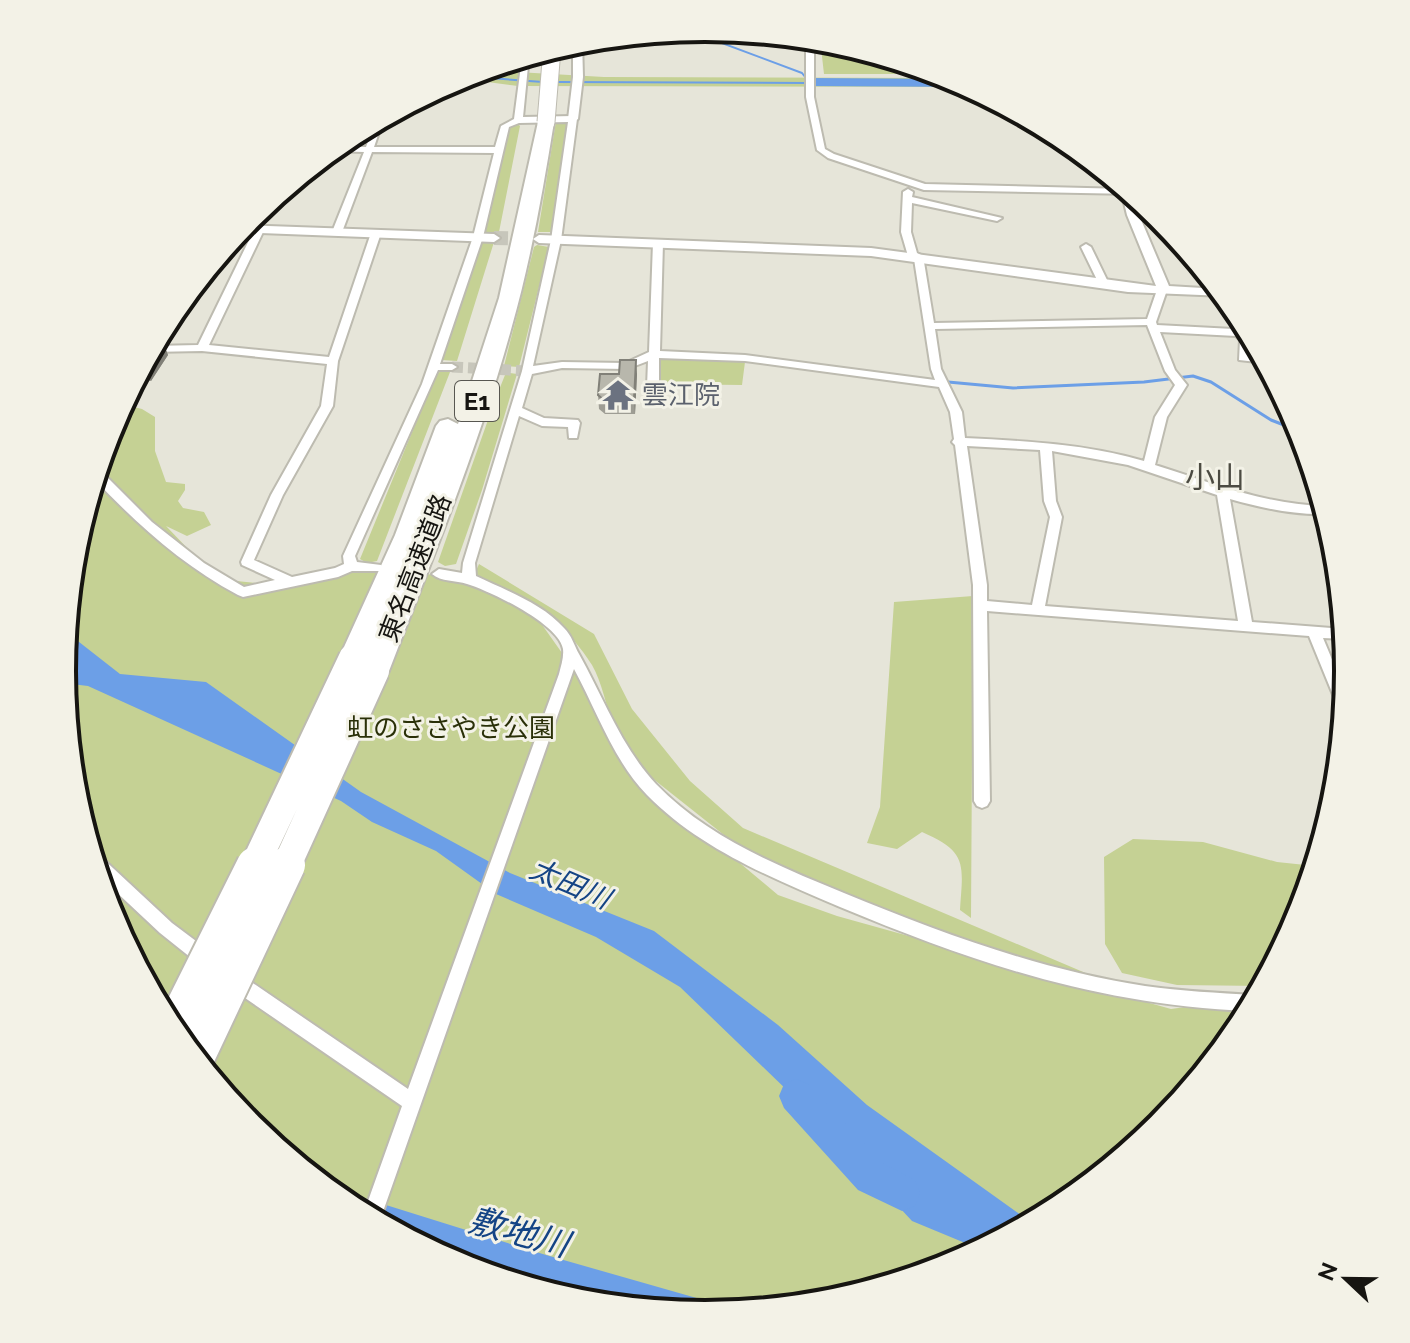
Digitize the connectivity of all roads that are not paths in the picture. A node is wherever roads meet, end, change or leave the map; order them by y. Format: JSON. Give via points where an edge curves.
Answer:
{"nodes":[{"id":1,"x":810,"y":51,"type":"edge"},
{"id":2,"x":578,"y":55,"type":"edge"},
{"id":3,"x":549,"y":62,"type":"edge"},
{"id":4,"x":535,"y":65,"type":"edge"},
{"id":5,"x":525,"y":68,"type":"edge"},
{"id":6,"x":573,"y":119,"type":"junction"},
{"id":7,"x":532,"y":121,"type":"junction"},
{"id":8,"x":374,"y":136,"type":"edge"},
{"id":9,"x":354,"y":149,"type":"edge"},
{"id":10,"x":369,"y":149,"type":"junction"},
{"id":11,"x":500,"y":150,"type":"junction"},
{"id":12,"x":908,"y":180,"type":"junction"},
{"id":13,"x":1111,"y":191,"type":"edge"},
{"id":14,"x":908,"y":199,"type":"junction"},
{"id":15,"x":1132,"y":209,"type":"edge"},
{"id":16,"x":997,"y":218,"type":"dead end"},
{"id":17,"x":259,"y":230,"type":"joint"},
{"id":18,"x":337,"y":232,"type":"junction"},
{"id":19,"x":376,"y":233,"type":"junction"},
{"id":20,"x":478,"y":237,"type":"junction"},
{"id":21,"x":494,"y":238,"type":"tunnel mouth"},
{"id":22,"x":539,"y":239,"type":"tunnel mouth"},
{"id":23,"x":556,"y":240,"type":"junction"},
{"id":24,"x":658,"y":243,"type":"junction"},
{"id":25,"x":1086,"y":247,"type":"dead end"},
{"id":26,"x":915,"y":256,"type":"junction"},
{"id":27,"x":1104,"y":284,"type":"junction"},
{"id":28,"x":1163,"y":290,"type":"junction"},
{"id":29,"x":1207,"y":292,"type":"edge"},
{"id":30,"x":1152,"y":325,"type":"junction"},
{"id":31,"x":929,"y":326,"type":"junction"},
{"id":32,"x":1235,"y":333,"type":"edge"},
{"id":33,"x":202,"y":348,"type":"junction"},
{"id":34,"x":165,"y":349,"type":"edge"},
{"id":35,"x":654,"y":354,"type":"junction"},
{"id":36,"x":333,"y":361,"type":"junction"},
{"id":37,"x":434,"y":367,"type":"junction"},
{"id":38,"x":452,"y":367,"type":"tunnel mouth"},
{"id":39,"x":527,"y":371,"type":"junction"},
{"id":40,"x":941,"y":384,"type":"junction"},
{"id":41,"x":653,"y":387,"type":"dead end"},
{"id":42,"x":515,"y":409,"type":"junction"},
{"id":43,"x":573,"y":435,"type":"dead end"},
{"id":44,"x":958,"y":442,"type":"junction"},
{"id":45,"x":1046,"y":447,"type":"junction"},
{"id":46,"x":1149,"y":466,"type":"junction"},
{"id":47,"x":105,"y":482,"type":"edge"},
{"id":48,"x":1223,"y":494,"type":"junction"},
{"id":49,"x":1313,"y":510,"type":"edge"},
{"id":50,"x":351,"y":566,"type":"junction"},
{"id":51,"x":376,"y":568,"type":"dead end"},
{"id":52,"x":439,"y":574,"type":"dead end"},
{"id":53,"x":469,"y":579,"type":"junction"},
{"id":54,"x":291,"y":582,"type":"junction"},
{"id":55,"x":983,"y":606,"type":"junction"},
{"id":56,"x":1038,"y":610,"type":"junction"},
{"id":57,"x":1246,"y":626,"type":"junction"},
{"id":58,"x":1314,"y":632,"type":"junction"},
{"id":59,"x":1333,"y":633,"type":"edge"},
{"id":60,"x":571,"y":652,"type":"junction"},
{"id":61,"x":364,"y":664,"type":"junction"},
{"id":62,"x":1334,"y":680,"type":"edge"},
{"id":63,"x":982,"y":801,"type":"dead end"},
{"id":64,"x":109,"y":875,"type":"edge"},
{"id":65,"x":1240,"y":1002,"type":"edge"},
{"id":66,"x":179,"y":1017,"type":"edge"},
{"id":67,"x":201,"y":1048,"type":"edge"},
{"id":68,"x":413,"y":1103,"type":"junction"},
{"id":69,"x":375,"y":1208,"type":"edge"}],
"edges":[{"from":1,"to":12,"type":"street","via":[[810,97],[821,150]]},
{"from":2,"to":6,"type":"street"},
{"from":3,"to":7,"type":"highway","name":"東名高速道路","number":"E1","bridge":true},
{"from":4,"to":7,"type":"highway","name":"東名高速道路","number":"E1"},
{"from":5,"to":7,"type":"street"},
{"from":6,"to":7,"type":"street"},
{"from":6,"to":23,"type":"street"},
{"from":7,"to":11,"type":"street","via":[[505,126]]},
{"from":7,"to":61,"type":"highway","name":"東名高速道路","number":"E1","via":[[528,222],[493,355],[429,534]]},
{"from":8,"to":10,"type":"street"},
{"from":9,"to":10,"type":"street"},
{"from":10,"to":11,"type":"street"},
{"from":10,"to":18,"type":"street"},
{"from":11,"to":20,"type":"street"},
{"from":12,"to":13,"type":"street","via":[[924,187]]},
{"from":12,"to":14,"type":"street"},
{"from":14,"to":16,"type":"street"},
{"from":14,"to":26,"type":"street","via":[[906,232]]},
{"from":15,"to":28,"type":"street"},
{"from":17,"to":18,"type":"street"},
{"from":17,"to":33,"type":"street"},
{"from":18,"to":19,"type":"street"},
{"from":19,"to":20,"type":"street"},
{"from":19,"to":36,"type":"street"},
{"from":20,"to":21,"type":"street"},
{"from":20,"to":37,"type":"street"},
{"from":22,"to":23,"type":"street"},
{"from":23,"to":24,"type":"street"},
{"from":23,"to":39,"type":"street"},
{"from":24,"to":26,"type":"street"},
{"from":24,"to":35,"type":"street"},
{"from":25,"to":27,"type":"street"},
{"from":26,"to":27,"type":"street"},
{"from":26,"to":31,"type":"street"},
{"from":27,"to":28,"type":"street"},
{"from":28,"to":29,"type":"street"},
{"from":28,"to":30,"type":"street"},
{"from":30,"to":31,"type":"street"},
{"from":30,"to":32,"type":"street"},
{"from":30,"to":46,"type":"street","via":[[1181,385],[1161,417]]},
{"from":31,"to":40,"type":"street"},
{"from":33,"to":34,"type":"street"},
{"from":33,"to":36,"type":"street"},
{"from":35,"to":39,"type":"street","via":[[627,366],[562,365]]},
{"from":35,"to":40,"type":"street","via":[[745,358]]},
{"from":35,"to":41,"type":"street"},
{"from":36,"to":54,"type":"street","via":[[327,406],[247,562]]},
{"from":37,"to":38,"type":"street"},
{"from":37,"to":50,"type":"street","via":[[349,556]]},
{"from":39,"to":42,"type":"street"},
{"from":40,"to":44,"type":"street","via":[[956,412]]},
{"from":42,"to":43,"type":"street","via":[[542,422],[574,423]]},
{"from":42,"to":53,"type":"street","via":[[469,563]]},
{"from":44,"to":45,"type":"street"},
{"from":44,"to":55,"type":"street"},
{"from":45,"to":46,"type":"street"},
{"from":45,"to":56,"type":"street","via":[[1056,517]]},
{"from":46,"to":48,"type":"street"},
{"from":47,"to":54,"type":"street","via":[[150,529],[217,579],[243,592]]},
{"from":48,"to":49,"type":"street"},
{"from":48,"to":57,"type":"street"},
{"from":50,"to":51,"type":"street"},
{"from":50,"to":54,"type":"street"},
{"from":52,"to":53,"type":"street"},
{"from":53,"to":60,"type":"street","via":[[533,612],[568,642]]},
{"from":55,"to":56,"type":"street"},
{"from":55,"to":63,"type":"street"},
{"from":56,"to":57,"type":"street"},
{"from":57,"to":58,"type":"street"},
{"from":58,"to":59,"type":"street"},
{"from":58,"to":62,"type":"street"},
{"from":60,"to":65,"type":"street","via":[[625,756],[651,789],[688,820],[789,878],[954,945],[1096,986]]},
{"from":60,"to":68,"type":"street"},
{"from":61,"to":66,"type":"highway","name":"東名高速道路","number":"E1","bridge":true,"via":[[285,805]]},
{"from":61,"to":67,"type":"highway","name":"東名高速道路","number":"E1","bridge":true,"via":[[313,811]]},
{"from":64,"to":68,"type":"street","via":[[178,938]]},
{"from":68,"to":69,"type":"street"}]}
